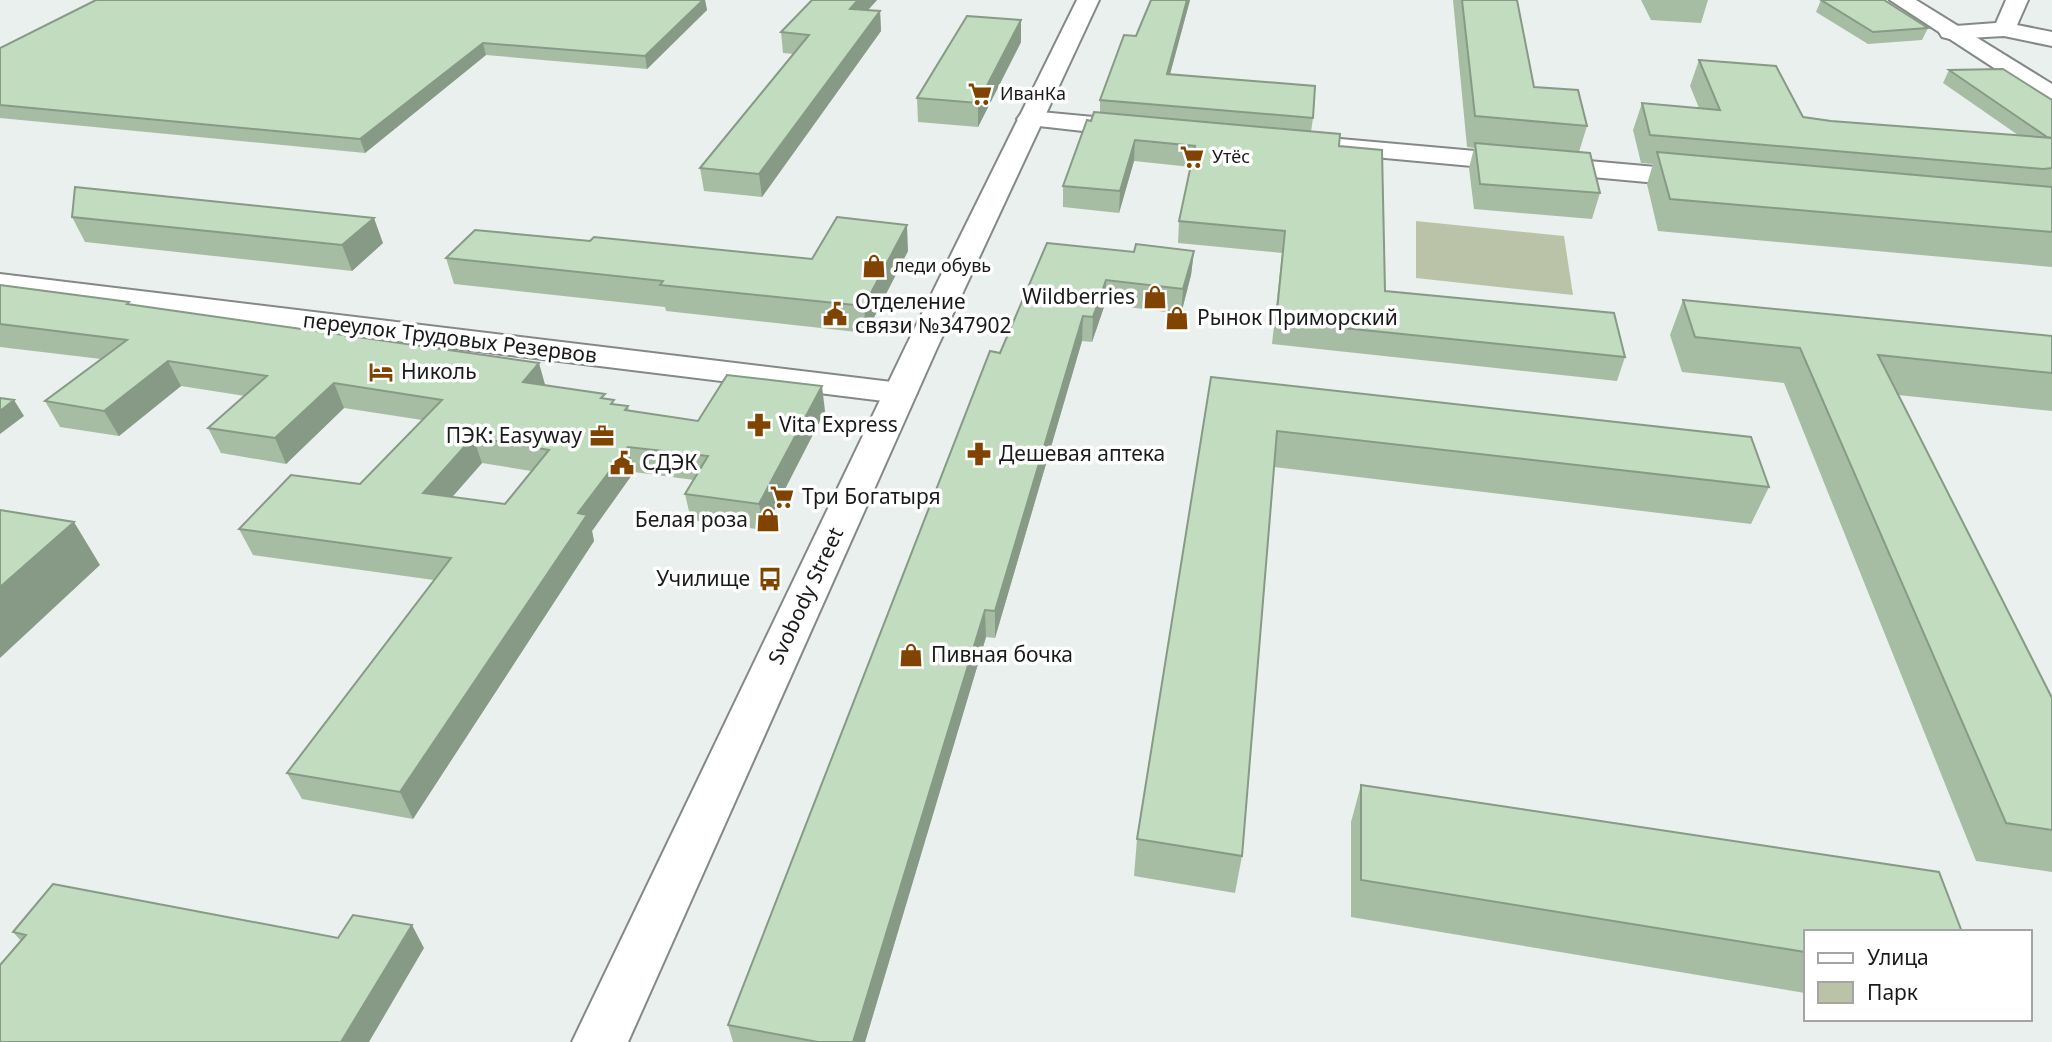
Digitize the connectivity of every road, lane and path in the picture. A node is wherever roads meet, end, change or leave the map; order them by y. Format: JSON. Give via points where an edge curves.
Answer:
{"nodes":[{"id":1,"x":1087,"y":0,"type":"edge"},
{"id":2,"x":1901,"y":0,"type":"edge"},
{"id":3,"x":2017,"y":0,"type":"edge"},
{"id":4,"x":2004,"y":29,"type":"junction"},
{"id":5,"x":1950,"y":32,"type":"junction"},
{"id":6,"x":2052,"y":39,"type":"edge"},
{"id":7,"x":2052,"y":95,"type":"edge"},
{"id":8,"x":1030,"y":120,"type":"junction"},
{"id":9,"x":1155,"y":130,"type":"edge"},
{"id":10,"x":1307,"y":144,"type":"edge"},
{"id":11,"x":1721,"y":180,"type":"edge"},
{"id":12,"x":0,"y":283,"type":"edge"},
{"id":13,"x":900,"y":393,"type":"junction"},
{"id":14,"x":600,"y":1042,"type":"edge"}],
"edges":[{"from":1,"to":8,"type":"street","name":"Svobody Street"},
{"from":2,"to":5,"type":"street"},
{"from":3,"to":4,"type":"street"},
{"from":4,"to":5,"type":"street"},
{"from":4,"to":6,"type":"street"},
{"from":5,"to":7,"type":"street"},
{"from":8,"to":9,"type":"street"},
{"from":8,"to":13,"type":"street","name":"Svobody Street"},
{"from":10,"to":11,"type":"street"},
{"from":12,"to":13,"type":"street","name":"переулок Трудовых Резервов"},
{"from":13,"to":14,"type":"street","name":"Svobody Street"}]}
